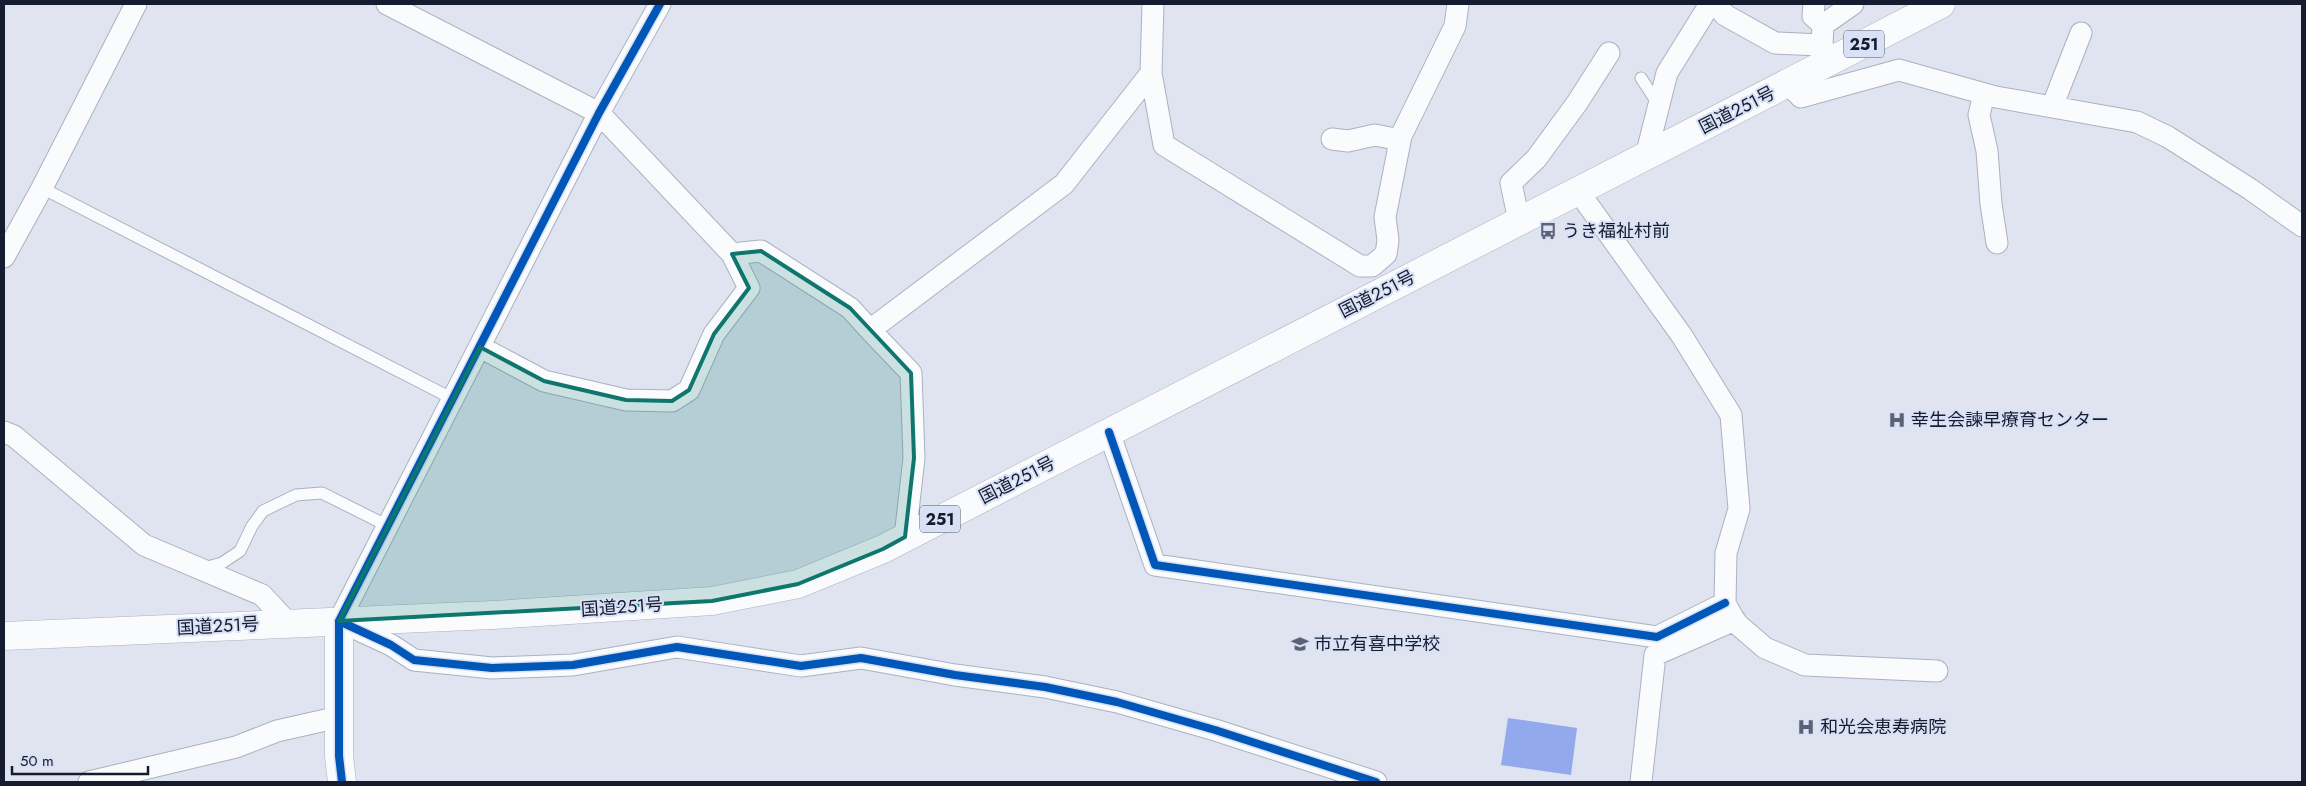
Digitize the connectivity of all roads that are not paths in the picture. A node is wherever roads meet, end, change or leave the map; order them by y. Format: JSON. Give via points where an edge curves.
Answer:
{"nodes":[{"id":1,"x":136,"y":4,"type":"edge"},
{"id":2,"x":387,"y":4,"type":"edge"},
{"id":3,"x":660,"y":4,"type":"edge"},
{"id":4,"x":1153,"y":4,"type":"edge"},
{"id":5,"x":1458,"y":4,"type":"edge"},
{"id":6,"x":1710,"y":4,"type":"edge"},
{"id":7,"x":1716,"y":4,"type":"edge"},
{"id":8,"x":1814,"y":4,"type":"edge"},
{"id":9,"x":1853,"y":4,"type":"edge"},
{"id":10,"x":1941,"y":4,"type":"edge"},
{"id":11,"x":2081,"y":33,"type":"dead end"},
{"id":12,"x":1825,"y":44,"type":"junction"},
{"id":13,"x":1609,"y":54,"type":"dead end"},
{"id":14,"x":1151,"y":73,"type":"junction"},
{"id":15,"x":1641,"y":78,"type":"dead end"},
{"id":16,"x":1788,"y":84,"type":"junction"},
{"id":17,"x":1984,"y":94,"type":"junction"},
{"id":18,"x":1658,"y":104,"type":"junction"},
{"id":19,"x":2052,"y":107,"type":"junction"},
{"id":20,"x":599,"y":113,"type":"junction"},
{"id":21,"x":1332,"y":139,"type":"dead end"},
{"id":22,"x":1400,"y":140,"type":"junction"},
{"id":23,"x":1646,"y":156,"type":"junction"},
{"id":24,"x":42,"y":188,"type":"junction"},
{"id":25,"x":1578,"y":191,"type":"junction"},
{"id":26,"x":1519,"y":221,"type":"junction"},
{"id":27,"x":2302,"y":226,"type":"edge"},
{"id":28,"x":1998,"y":243,"type":"dead end"},
{"id":29,"x":732,"y":254,"type":"junction"},
{"id":30,"x":4,"y":257,"type":"edge"},
{"id":31,"x":870,"y":330,"type":"junction"},
{"id":32,"x":480,"y":346,"type":"junction"},
{"id":33,"x":453,"y":399,"type":"junction"},
{"id":34,"x":4,"y":432,"type":"edge"},
{"id":35,"x":1109,"y":432,"type":"junction"},
{"id":36,"x":388,"y":526,"type":"junction"},
{"id":37,"x":905,"y":537,"type":"junction"},
{"id":38,"x":200,"y":569,"type":"junction"},
{"id":39,"x":1730,"y":611,"type":"junction"},
{"id":40,"x":339,"y":621,"type":"junction"},
{"id":41,"x":288,"y":623,"type":"junction"},
{"id":42,"x":4,"y":636,"type":"edge"},
{"id":43,"x":1937,"y":671,"type":"dead end"},
{"id":44,"x":339,"y":717,"type":"junction"},
{"id":45,"x":89,"y":782,"type":"edge"},
{"id":46,"x":342,"y":782,"type":"edge"},
{"id":47,"x":1376,"y":782,"type":"edge"},
{"id":48,"x":1641,"y":782,"type":"edge"}],
"edges":[{"from":1,"to":24,"type":"street"},
{"from":2,"to":20,"type":"street"},
{"from":3,"to":20,"type":"street"},
{"from":4,"to":14,"type":"street"},
{"from":5,"to":22,"type":"street","via":[[1455,26]]},
{"from":6,"to":18,"type":"street","via":[[1667,74]]},
{"from":7,"to":12,"type":"street","via":[[1725,15],[1775,43]]},
{"from":8,"to":12,"type":"street","via":[[1813,16]]},
{"from":9,"to":12,"type":"street"},
{"from":10,"to":12,"type":"main road","name":"国道251号","number":"251"},
{"from":11,"to":19,"type":"street"},
{"from":12,"to":16,"type":"main road","name":"国道251号","number":"251"},
{"from":13,"to":26,"type":"street","via":[[1536,159],[1511,183]]},
{"from":14,"to":22,"type":"street","via":[[1164,145],[1360,266],[1372,266],[1386,254],[1385,217]]},
{"from":14,"to":31,"type":"street","via":[[1064,184]]},
{"from":15,"to":18,"type":"lane"},
{"from":16,"to":17,"type":"street","via":[[1801,97],[1899,70]]},
{"from":16,"to":23,"type":"main road","name":"国道251号","number":"251"},
{"from":17,"to":19,"type":"street"},
{"from":17,"to":28,"type":"street","via":[[1979,115],[1987,151],[1990,204]]},
{"from":18,"to":23,"type":"street"},
{"from":19,"to":27,"type":"street","via":[[2137,122],[2185,147]]},
{"from":20,"to":29,"type":"street"},
{"from":20,"to":32,"type":"street"},
{"from":21,"to":22,"type":"street","via":[[1348,141],[1375,135]]},
{"from":23,"to":25,"type":"main road","name":"国道251号","number":"251"},
{"from":24,"to":30,"type":"street"},
{"from":24,"to":33,"type":"lane"},
{"from":25,"to":26,"type":"main road","name":"国道251号","number":"251"},
{"from":25,"to":39,"type":"street","via":[[1682,336],[1731,415],[1739,509],[1726,553]]},
{"from":26,"to":35,"type":"main road","name":"国道251号","number":"251"},
{"from":29,"to":31,"type":"street","via":[[761,251],[850,308]]},
{"from":29,"to":32,"type":"street","via":[[749,288],[714,334],[689,390],[672,401],[626,400],[544,381]]},
{"from":31,"to":37,"type":"street","via":[[911,373],[914,458]]},
{"from":32,"to":33,"type":"street"},
{"from":33,"to":36,"type":"street"},
{"from":34,"to":38,"type":"street","via":[[14,436],[144,545]]},
{"from":35,"to":37,"type":"main road","name":"国道251号","number":"251"},
{"from":35,"to":39,"type":"street","via":[[1155,565],[1657,637]]},
{"from":36,"to":38,"type":"lane","via":[[322,493],[296,495],[263,510],[240,551],[222,563]]},
{"from":36,"to":40,"type":"street"},
{"from":37,"to":40,"type":"main road","name":"国道251号","number":"251","via":[[798,584],[712,601]]},
{"from":38,"to":41,"type":"street","via":[[262,594]]},
{"from":39,"to":43,"type":"street","via":[[1765,648],[1805,665]]},
{"from":39,"to":48,"type":"street","via":[[1655,655]]},
{"from":40,"to":41,"type":"main road","name":"国道251号","number":"251"},
{"from":40,"to":44,"type":"main road"},
{"from":40,"to":47,"type":"street","via":[[391,645],[414,660],[492,668],[573,665],[677,647],[801,666],[861,658],[955,675],[1045,686],[1206,727]]},
{"from":41,"to":42,"type":"main road","name":"国道251号","number":"251"},
{"from":44,"to":45,"type":"street","via":[[277,731],[236,747]]},
{"from":44,"to":46,"type":"main road"}]}
